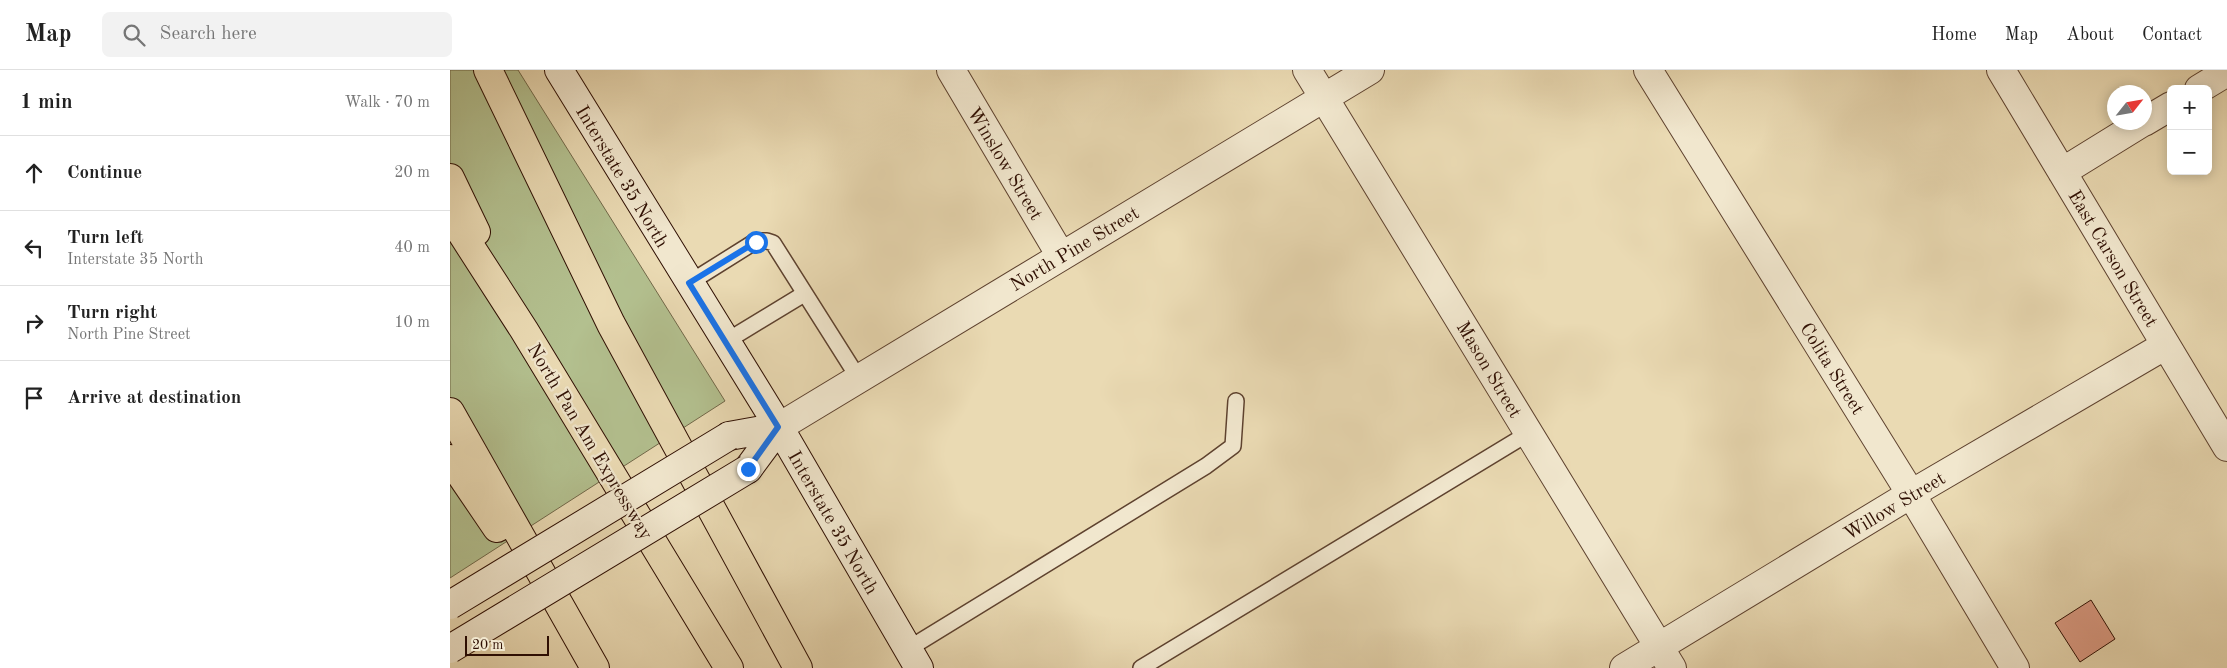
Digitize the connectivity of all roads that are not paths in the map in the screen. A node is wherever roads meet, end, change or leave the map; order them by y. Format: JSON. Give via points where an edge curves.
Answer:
{"nodes":[{"id":1,"x":488,"y":70,"type":"edge"},
{"id":2,"x":559,"y":70,"type":"edge"},
{"id":3,"x":951,"y":70,"type":"edge"},
{"id":4,"x":1307,"y":70,"type":"edge"},
{"id":5,"x":1370,"y":70,"type":"edge"},
{"id":6,"x":1648,"y":70,"type":"edge"},
{"id":7,"x":2001,"y":70,"type":"edge"},
{"id":8,"x":2227,"y":72,"type":"edge"},
{"id":9,"x":2206,"y":85,"type":"edge"},
{"id":10,"x":1324,"y":97,"type":"junction"},
{"id":11,"x":2167,"y":108,"type":"edge"},
{"id":12,"x":2152,"y":117,"type":"edge"},
{"id":13,"x":2131,"y":130,"type":"edge"},
{"id":14,"x":2062,"y":172,"type":"junction"},
{"id":15,"x":450,"y":178,"type":"edge"},
{"id":16,"x":450,"y":215,"type":"edge"},
{"id":17,"x":1061,"y":256,"type":"junction"},
{"id":18,"x":689,"y":283,"type":"junction"},
{"id":19,"x":804,"y":294,"type":"junction"},
{"id":20,"x":524,"y":330,"type":"junction"},
{"id":21,"x":725,"y":342,"type":"junction"},
{"id":22,"x":2166,"y":345,"type":"junction"},
{"id":23,"x":859,"y":379,"type":"junction"},
{"id":24,"x":1236,"y":401,"type":"dead end"},
{"id":25,"x":450,"y":412,"type":"edge"},
{"id":26,"x":778,"y":427,"type":"junction"},
{"id":27,"x":1529,"y":433,"type":"junction"},
{"id":28,"x":2227,"y":447,"type":"edge"},
{"id":29,"x":450,"y":459,"type":"edge"},
{"id":30,"x":1911,"y":494,"type":"junction"},
{"id":31,"x":450,"y":605,"type":"edge"},
{"id":32,"x":450,"y":650,"type":"edge"},
{"id":33,"x":1666,"y":657,"type":"edge"},
{"id":34,"x":913,"y":658,"type":"edge"},
{"id":35,"x":594,"y":668,"type":"edge"},
{"id":36,"x":729,"y":668,"type":"edge"},
{"id":37,"x":798,"y":668,"type":"edge"},
{"id":38,"x":1141,"y":668,"type":"edge"},
{"id":39,"x":1624,"y":668,"type":"edge"},
{"id":40,"x":2014,"y":668,"type":"edge"}],
"edges":[{"from":1,"to":37,"type":"highway","via":[[611,324]]},
{"from":2,"to":18,"type":"street","name":"Interstate 35 North"},
{"from":3,"to":17,"type":"street","name":"Winslow Street"},
{"from":4,"to":10,"type":"street","name":"Mason Street"},
{"from":5,"to":10,"type":"street","name":"North Pine Street"},
{"from":6,"to":30,"type":"street","name":"Colita Street"},
{"from":7,"to":14,"type":"street","name":"East Carson Street"},
{"from":8,"to":9,"type":"street"},
{"from":10,"to":17,"type":"street","name":"North Pine Street"},
{"from":10,"to":27,"type":"street","name":"Mason Street"},
{"from":11,"to":12,"type":"street"},
{"from":13,"to":14,"type":"street"},
{"from":14,"to":22,"type":"street","name":"East Carson Street"},
{"from":15,"to":20,"type":"highway"},
{"from":16,"to":20,"type":"highway","name":"North Pan Am Expressway"},
{"from":17,"to":23,"type":"street","name":"North Pine Street"},
{"from":18,"to":19,"type":"lane","via":[[756,242],[767,240],[773,244]]},
{"from":18,"to":21,"type":"street","name":"Interstate 35 North"},
{"from":19,"to":21,"type":"lane"},
{"from":19,"to":23,"type":"lane"},
{"from":20,"to":36,"type":"highway","name":"North Pan Am Expressway"},
{"from":21,"to":26,"type":"street","name":"Interstate 35 North"},
{"from":22,"to":28,"type":"street","name":"East Carson Street"},
{"from":22,"to":30,"type":"street","name":"Willow Street"},
{"from":23,"to":26,"type":"street","name":"North Pine Street"},
{"from":24,"to":34,"type":"lane","via":[[1233,446]]},
{"from":25,"to":35,"type":"highway"},
{"from":26,"to":31,"type":"street","name":"North Pine Street","bridge":true,"via":[[729,436]]},
{"from":26,"to":32,"type":"street","name":"North Pine Street","bridge":true,"via":[[748,469]]},
{"from":26,"to":34,"type":"street","name":"Interstate 35 North"},
{"from":27,"to":33,"type":"street","name":"Mason Street"},
{"from":27,"to":38,"type":"lane"},
{"from":29,"to":35,"type":"highway"},
{"from":30,"to":33,"type":"street","name":"Willow Street"},
{"from":30,"to":40,"type":"street","name":"Colita Street"},
{"from":33,"to":39,"type":"street","name":"Willow Street"}]}
